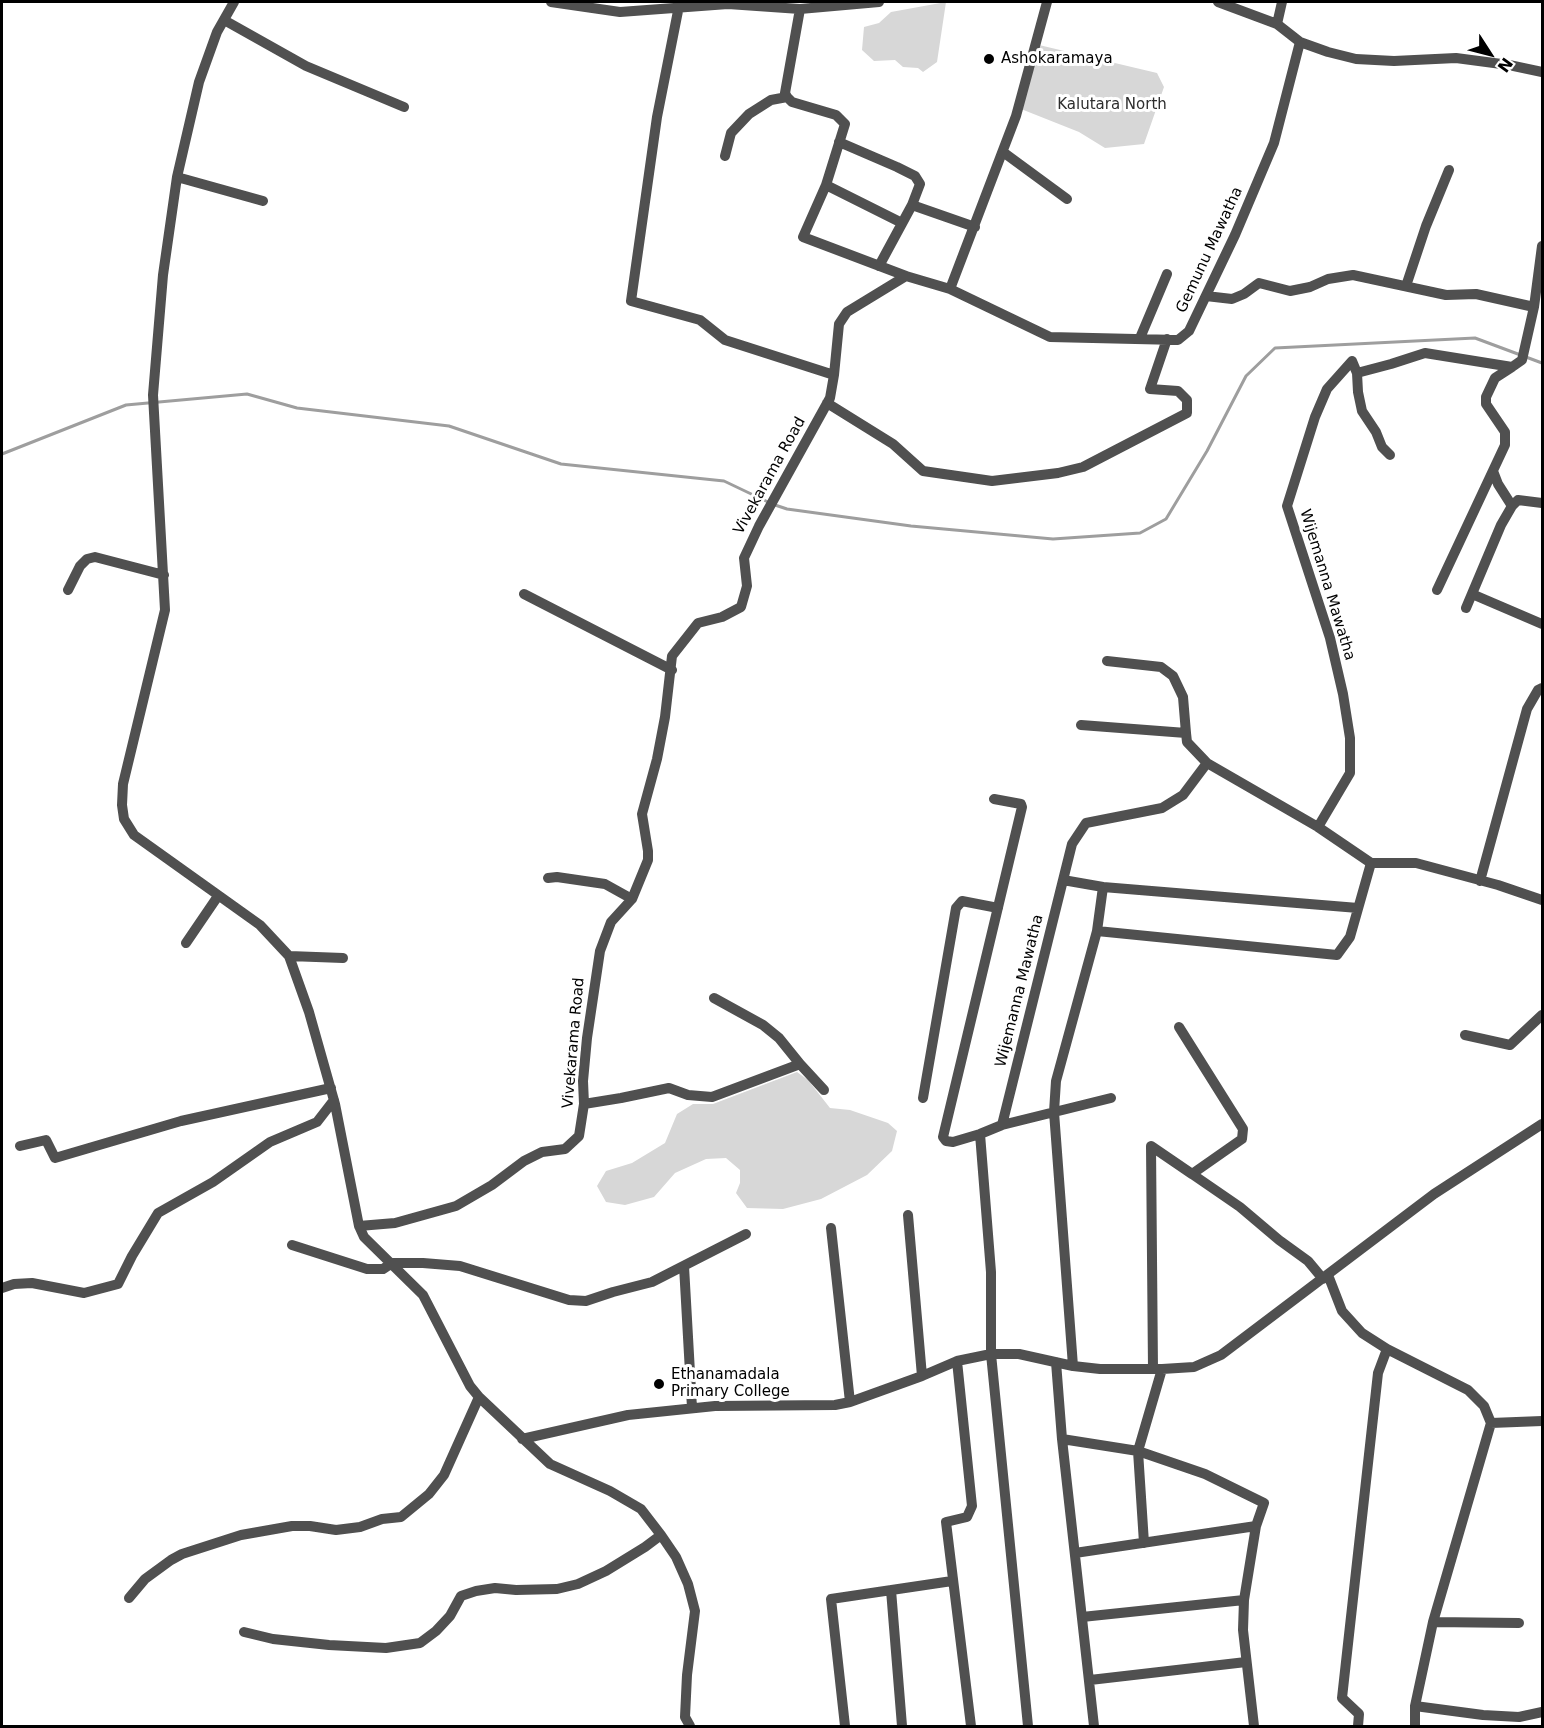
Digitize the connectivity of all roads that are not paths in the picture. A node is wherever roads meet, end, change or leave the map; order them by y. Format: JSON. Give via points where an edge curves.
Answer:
{"nodes":[{"id":1,"x":234,"y":2,"type":"edge"},
{"id":2,"x":551,"y":2,"type":"edge"},
{"id":3,"x":879,"y":2,"type":"edge"},
{"id":4,"x":1047,"y":2,"type":"edge"},
{"id":5,"x":1218,"y":2,"type":"edge"},
{"id":6,"x":1282,"y":2,"type":"edge"},
{"id":7,"x":645,"y":6,"type":"edge"},
{"id":8,"x":679,"y":6,"type":"junction"},
{"id":9,"x":800,"y":9,"type":"junction"},
{"id":10,"x":224,"y":20,"type":"junction"},
{"id":11,"x":1277,"y":24,"type":"junction"},
{"id":12,"x":1300,"y":42,"type":"junction"},
{"id":13,"x":1542,"y":72,"type":"edge"},
{"id":14,"x":787,"y":97,"type":"junction"},
{"id":15,"x":404,"y":107,"type":"dead end"},
{"id":16,"x":838,"y":142,"type":"junction"},
{"id":17,"x":1003,"y":152,"type":"junction"},
{"id":18,"x":724,"y":156,"type":"dead end"},
{"id":19,"x":1449,"y":170,"type":"dead end"},
{"id":20,"x":177,"y":177,"type":"junction"},
{"id":21,"x":826,"y":185,"type":"junction"},
{"id":22,"x":1067,"y":199,"type":"dead end"},
{"id":23,"x":263,"y":201,"type":"dead end"},
{"id":24,"x":912,"y":205,"type":"junction"},
{"id":25,"x":902,"y":223,"type":"junction"},
{"id":26,"x":975,"y":227,"type":"junction"},
{"id":27,"x":1542,"y":246,"type":"edge"},
{"id":28,"x":879,"y":266,"type":"junction"},
{"id":29,"x":1167,"y":274,"type":"dead end"},
{"id":30,"x":906,"y":276,"type":"junction"},
{"id":31,"x":1406,"y":286,"type":"junction"},
{"id":32,"x":950,"y":289,"type":"junction"},
{"id":33,"x":1206,"y":296,"type":"junction"},
{"id":34,"x":1534,"y":307,"type":"junction"},
{"id":35,"x":1140,"y":338,"type":"junction"},
{"id":36,"x":1167,"y":339,"type":"junction"},
{"id":37,"x":1512,"y":367,"type":"junction"},
{"id":38,"x":1357,"y":373,"type":"junction"},
{"id":39,"x":834,"y":375,"type":"junction"},
{"id":40,"x":827,"y":403,"type":"junction"},
{"id":41,"x":1390,"y":455,"type":"dead end"},
{"id":42,"x":1493,"y":471,"type":"junction"},
{"id":43,"x":1542,"y":504,"type":"edge"},
{"id":44,"x":1512,"y":506,"type":"junction"},
{"id":45,"x":164,"y":575,"type":"junction"},
{"id":46,"x":68,"y":590,"type":"dead end"},
{"id":47,"x":1437,"y":590,"type":"dead end"},
{"id":48,"x":524,"y":594,"type":"dead end"},
{"id":49,"x":1472,"y":594,"type":"junction"},
{"id":50,"x":1466,"y":608,"type":"dead end"},
{"id":51,"x":1542,"y":624,"type":"edge"},
{"id":52,"x":1107,"y":661,"type":"dead end"},
{"id":53,"x":672,"y":670,"type":"junction"},
{"id":54,"x":1542,"y":688,"type":"edge"},
{"id":55,"x":1080,"y":725,"type":"dead end"},
{"id":56,"x":1186,"y":733,"type":"junction"},
{"id":57,"x":1206,"y":763,"type":"junction"},
{"id":58,"x":994,"y":799,"type":"dead end"},
{"id":59,"x":1317,"y":827,"type":"junction"},
{"id":60,"x":1371,"y":863,"type":"junction"},
{"id":61,"x":548,"y":878,"type":"dead end"},
{"id":62,"x":1063,"y":879,"type":"junction"},
{"id":63,"x":1480,"y":881,"type":"junction"},
{"id":64,"x":1104,"y":887,"type":"junction"},
{"id":65,"x":218,"y":896,"type":"junction"},
{"id":66,"x":632,"y":899,"type":"junction"},
{"id":67,"x":1542,"y":900,"type":"edge"},
{"id":68,"x":998,"y":908,"type":"junction"},
{"id":69,"x":1358,"y":908,"type":"junction"},
{"id":70,"x":1097,"y":931,"type":"junction"},
{"id":71,"x":186,"y":943,"type":"dead end"},
{"id":72,"x":289,"y":956,"type":"junction"},
{"id":73,"x":343,"y":958,"type":"dead end"},
{"id":74,"x":714,"y":998,"type":"dead end"},
{"id":75,"x":1542,"y":1016,"type":"edge"},
{"id":76,"x":1179,"y":1027,"type":"dead end"},
{"id":77,"x":1465,"y":1035,"type":"dead end"},
{"id":78,"x":800,"y":1064,"type":"junction"},
{"id":79,"x":331,"y":1088,"type":"junction"},
{"id":80,"x":824,"y":1090,"type":"dead end"},
{"id":81,"x":923,"y":1098,"type":"dead end"},
{"id":82,"x":1111,"y":1098,"type":"dead end"},
{"id":83,"x":334,"y":1100,"type":"junction"},
{"id":84,"x":584,"y":1104,"type":"junction"},
{"id":85,"x":1054,"y":1112,"type":"junction"},
{"id":86,"x":1542,"y":1124,"type":"edge"},
{"id":87,"x":1002,"y":1125,"type":"junction"},
{"id":88,"x":980,"y":1134,"type":"junction"},
{"id":89,"x":20,"y":1146,"type":"dead end"},
{"id":90,"x":1192,"y":1174,"type":"junction"},
{"id":91,"x":908,"y":1215,"type":"dead end"},
{"id":92,"x":359,"y":1226,"type":"junction"},
{"id":93,"x":831,"y":1228,"type":"dead end"},
{"id":94,"x":746,"y":1234,"type":"dead end"},
{"id":95,"x":292,"y":1245,"type":"dead end"},
{"id":96,"x":392,"y":1263,"type":"junction"},
{"id":97,"x":684,"y":1266,"type":"junction"},
{"id":98,"x":1325,"y":1277,"type":"junction"},
{"id":99,"x":2,"y":1288,"type":"edge"},
{"id":100,"x":1387,"y":1349,"type":"junction"},
{"id":101,"x":991,"y":1354,"type":"junction"},
{"id":102,"x":957,"y":1361,"type":"junction"},
{"id":103,"x":1056,"y":1362,"type":"junction"},
{"id":104,"x":1073,"y":1366,"type":"junction"},
{"id":105,"x":1157,"y":1369,"type":"junction"},
{"id":106,"x":922,"y":1376,"type":"junction"},
{"id":107,"x":479,"y":1397,"type":"junction"},
{"id":108,"x":850,"y":1402,"type":"junction"},
{"id":109,"x":692,"y":1408,"type":"junction"},
{"id":110,"x":1542,"y":1421,"type":"edge"},
{"id":111,"x":1491,"y":1423,"type":"junction"},
{"id":112,"x":522,"y":1439,"type":"junction"},
{"id":113,"x":1062,"y":1439,"type":"junction"},
{"id":114,"x":1138,"y":1451,"type":"junction"},
{"id":115,"x":1256,"y":1526,"type":"junction"},
{"id":116,"x":661,"y":1535,"type":"junction"},
{"id":117,"x":1144,"y":1543,"type":"junction"},
{"id":118,"x":1075,"y":1553,"type":"junction"},
{"id":119,"x":952,"y":1581,"type":"junction"},
{"id":120,"x":891,"y":1590,"type":"junction"},
{"id":121,"x":129,"y":1598,"type":"dead end"},
{"id":122,"x":1244,"y":1600,"type":"junction"},
{"id":123,"x":1082,"y":1617,"type":"junction"},
{"id":124,"x":1433,"y":1622,"type":"junction"},
{"id":125,"x":1519,"y":1623,"type":"dead end"},
{"id":126,"x":244,"y":1632,"type":"dead end"},
{"id":127,"x":1246,"y":1662,"type":"junction"},
{"id":128,"x":1090,"y":1680,"type":"junction"},
{"id":129,"x":1415,"y":1706,"type":"junction"},
{"id":130,"x":1542,"y":1712,"type":"edge"},
{"id":131,"x":690,"y":1726,"type":"edge"},
{"id":132,"x":845,"y":1726,"type":"edge"},
{"id":133,"x":902,"y":1726,"type":"edge"},
{"id":134,"x":971,"y":1726,"type":"edge"},
{"id":135,"x":1028,"y":1726,"type":"edge"},
{"id":136,"x":1094,"y":1726,"type":"edge"},
{"id":137,"x":1254,"y":1726,"type":"edge"},
{"id":138,"x":1358,"y":1726,"type":"edge"},
{"id":139,"x":1415,"y":1726,"type":"edge"}],
"edges":[{"from":1,"to":10,"type":"street"},
{"from":2,"to":7,"type":"street","via":[[620,12]]},
{"from":3,"to":9,"type":"street"},
{"from":4,"to":17,"type":"street"},
{"from":5,"to":11,"type":"street"},
{"from":6,"to":11,"type":"street"},
{"from":7,"to":8,"type":"street"},
{"from":8,"to":9,"type":"street","via":[[728,4]]},
{"from":8,"to":39,"type":"street","via":[[657,117],[631,301],[700,320],[725,340]]},
{"from":9,"to":14,"type":"street"},
{"from":10,"to":15,"type":"street","via":[[306,66]]},
{"from":10,"to":20,"type":"street","via":[[200,81]]},
{"from":11,"to":12,"type":"street"},
{"from":12,"to":13,"type":"street","via":[[1356,58],[1456,58]]},
{"from":12,"to":33,"type":"street","name":"Gemunu Mawatha","via":[[1274,144]]},
{"from":14,"to":16,"type":"street","via":[[836,115],[845,124]]},
{"from":14,"to":18,"type":"street","via":[[771,100],[749,114],[731,133]]},
{"from":16,"to":21,"type":"street"},
{"from":16,"to":24,"type":"street","via":[[915,176],[920,184]]},
{"from":17,"to":22,"type":"street"},
{"from":17,"to":26,"type":"street"},
{"from":19,"to":31,"type":"street"},
{"from":20,"to":23,"type":"street"},
{"from":20,"to":45,"type":"street","via":[[163,275],[153,395]]},
{"from":21,"to":25,"type":"street"},
{"from":21,"to":28,"type":"street","via":[[803,237]]},
{"from":24,"to":25,"type":"street"},
{"from":24,"to":26,"type":"street"},
{"from":25,"to":28,"type":"street"},
{"from":26,"to":32,"type":"street"},
{"from":27,"to":34,"type":"street"},
{"from":28,"to":30,"type":"street"},
{"from":29,"to":35,"type":"street"},
{"from":30,"to":32,"type":"street"},
{"from":30,"to":39,"type":"street","name":"Vivekarama Road","via":[[847,312],[839,324]]},
{"from":31,"to":33,"type":"street","via":[[1353,275],[1290,291],[1259,283],[1232,299]]},
{"from":31,"to":34,"type":"street","via":[[1446,295],[1476,294]]},
{"from":32,"to":35,"type":"street","name":"Gemunu Mawatha","via":[[1050,337]]},
{"from":33,"to":36,"type":"street","name":"Gemunu Mawatha","via":[[1190,331],[1178,339]]},
{"from":34,"to":37,"type":"street","via":[[1522,360]]},
{"from":35,"to":36,"type":"street","name":"Gemunu Mawatha"},
{"from":36,"to":40,"type":"street","via":[[1150,389],[1178,391],[1187,400],[1187,413],[1083,467],[1058,473],[992,481],[923,471],[893,444]]},
{"from":37,"to":38,"type":"street","name":"Wijemanna Mawatha","via":[[1425,353]]},
{"from":37,"to":42,"type":"street","via":[[1495,378],[1486,397],[1486,404],[1505,432],[1505,445]]},
{"from":38,"to":41,"type":"street","via":[[1362,411]]},
{"from":38,"to":59,"type":"street","name":"Wijemanna Mawatha","via":[[1352,362],[1327,389],[1287,506],[1330,638],[1350,738],[1350,773]]},
{"from":39,"to":40,"type":"street","name":"Vivekarama Road"},
{"from":40,"to":53,"type":"street","name":"Vivekarama Road","via":[[744,558],[747,586],[741,607],[698,623],[672,656]]},
{"from":42,"to":44,"type":"street"},
{"from":42,"to":47,"type":"street"},
{"from":43,"to":44,"type":"street","via":[[1518,500]]},
{"from":44,"to":49,"type":"street"},
{"from":45,"to":46,"type":"street","via":[[95,557],[80,566]]},
{"from":45,"to":65,"type":"street","via":[[165,610],[123,784],[124,819],[134,835]]},
{"from":48,"to":53,"type":"street"},
{"from":49,"to":50,"type":"street"},
{"from":49,"to":51,"type":"street"},
{"from":52,"to":56,"type":"street","via":[[1161,667],[1173,676],[1183,697]]},
{"from":53,"to":66,"type":"street","name":"Vivekarama Road","via":[[657,759],[642,814],[648,860]]},
{"from":54,"to":63,"type":"street","via":[[1527,709]]},
{"from":55,"to":56,"type":"street"},
{"from":56,"to":57,"type":"street","via":[[1187,742]]},
{"from":57,"to":59,"type":"street"},
{"from":57,"to":62,"type":"street","name":"Wijemanna Mawatha","via":[[1183,795],[1162,808],[1086,823],[1072,844]]},
{"from":58,"to":68,"type":"street","via":[[1022,807]]},
{"from":59,"to":60,"type":"street"},
{"from":60,"to":63,"type":"street","via":[[1416,863]]},
{"from":60,"to":69,"type":"street"},
{"from":61,"to":66,"type":"street","via":[[604,884]]},
{"from":62,"to":64,"type":"street"},
{"from":62,"to":87,"type":"street","name":"Wijemanna Mawatha"},
{"from":63,"to":67,"type":"street"},
{"from":64,"to":69,"type":"street"},
{"from":64,"to":70,"type":"street"},
{"from":65,"to":71,"type":"street"},
{"from":65,"to":72,"type":"street","via":[[260,926]]},
{"from":66,"to":84,"type":"street","name":"Vivekarama Road","via":[[611,922],[600,951],[587,1038]]},
{"from":68,"to":81,"type":"street","via":[[962,901],[956,908]]},
{"from":68,"to":88,"type":"street","via":[[943,1137],[953,1142]]},
{"from":69,"to":70,"type":"street","via":[[1350,938],[1337,955]]},
{"from":70,"to":85,"type":"street","via":[[1056,1082]]},
{"from":72,"to":73,"type":"street"},
{"from":72,"to":79,"type":"street"},
{"from":74,"to":78,"type":"street","via":[[763,1025]]},
{"from":75,"to":77,"type":"street","via":[[1510,1045]]},
{"from":76,"to":90,"type":"street","via":[[1243,1129],[1242,1139]]},
{"from":78,"to":80,"type":"street"},
{"from":78,"to":84,"type":"street","via":[[712,1097],[669,1088]]},
{"from":79,"to":83,"type":"street"},
{"from":79,"to":89,"type":"street","via":[[182,1120],[55,1158],[46,1140]]},
{"from":82,"to":85,"type":"street"},
{"from":83,"to":92,"type":"street"},
{"from":83,"to":99,"type":"street","via":[[317,1122],[270,1143],[158,1213],[118,1284],[84,1293],[32,1283]]},
{"from":84,"to":92,"type":"street","name":"Vivekarama Road","via":[[579,1136],[565,1149],[542,1152],[524,1161],[456,1206],[395,1223]]},
{"from":85,"to":87,"type":"street"},
{"from":85,"to":104,"type":"street"},
{"from":86,"to":98,"type":"street","via":[[1434,1194]]},
{"from":87,"to":88,"type":"street"},
{"from":88,"to":101,"type":"street","via":[[991,1272]]},
{"from":90,"to":98,"type":"street","via":[[1240,1207]]},
{"from":90,"to":105,"type":"street","via":[[1151,1146]]},
{"from":91,"to":106,"type":"street"},
{"from":92,"to":96,"type":"street","via":[[364,1237]]},
{"from":93,"to":108,"type":"street"},
{"from":94,"to":97,"type":"street"},
{"from":95,"to":96,"type":"street","via":[[367,1269],[382,1269]]},
{"from":96,"to":97,"type":"street","via":[[460,1266],[569,1300],[586,1301],[652,1282]]},
{"from":96,"to":107,"type":"street","via":[[423,1295]]},
{"from":97,"to":109,"type":"street"},
{"from":98,"to":100,"type":"street","via":[[1342,1311],[1362,1333]]},
{"from":98,"to":105,"type":"street","via":[[1221,1355],[1194,1367]]},
{"from":100,"to":111,"type":"street","via":[[1468,1390],[1484,1406]]},
{"from":100,"to":138,"type":"street","via":[[1378,1373],[1342,1698],[1359,1714]]},
{"from":101,"to":102,"type":"street"},
{"from":101,"to":103,"type":"street","via":[[1019,1354]]},
{"from":101,"to":135,"type":"street"},
{"from":102,"to":106,"type":"street"},
{"from":102,"to":119,"type":"street","via":[[972,1506],[967,1517],[946,1522]]},
{"from":103,"to":104,"type":"street"},
{"from":103,"to":113,"type":"street"},
{"from":104,"to":105,"type":"street"},
{"from":105,"to":114,"type":"street"},
{"from":106,"to":108,"type":"street"},
{"from":107,"to":112,"type":"street"},
{"from":107,"to":121,"type":"street","via":[[444,1475],[429,1494],[401,1517],[336,1530],[292,1526],[241,1535],[171,1560],[145,1579]]},
{"from":108,"to":109,"type":"street"},
{"from":109,"to":112,"type":"street","via":[[628,1415]]},
{"from":110,"to":111,"type":"street"},
{"from":111,"to":124,"type":"street"},
{"from":112,"to":116,"type":"street","via":[[550,1464],[640,1509]]},
{"from":113,"to":114,"type":"street"},
{"from":113,"to":118,"type":"street"},
{"from":114,"to":115,"type":"street","via":[[1205,1474],[1264,1503]]},
{"from":114,"to":117,"type":"street"},
{"from":115,"to":117,"type":"street"},
{"from":115,"to":122,"type":"street"},
{"from":116,"to":126,"type":"street","via":[[606,1571],[578,1584],[557,1589],[495,1588],[461,1596],[450,1616],[420,1643],[386,1648],[329,1645]]},
{"from":116,"to":131,"type":"street","via":[[676,1557],[695,1611],[685,1717]]},
{"from":117,"to":118,"type":"street"},
{"from":118,"to":123,"type":"street"},
{"from":119,"to":120,"type":"street"},
{"from":119,"to":134,"type":"street"},
{"from":120,"to":132,"type":"street","via":[[831,1599]]},
{"from":120,"to":133,"type":"street"},
{"from":122,"to":123,"type":"street"},
{"from":122,"to":127,"type":"street"},
{"from":123,"to":128,"type":"street"},
{"from":124,"to":125,"type":"street"},
{"from":124,"to":129,"type":"street"},
{"from":127,"to":128,"type":"street"},
{"from":127,"to":137,"type":"street"},
{"from":128,"to":136,"type":"street"},
{"from":129,"to":130,"type":"street","via":[[1519,1717]]},
{"from":129,"to":139,"type":"street"}]}
